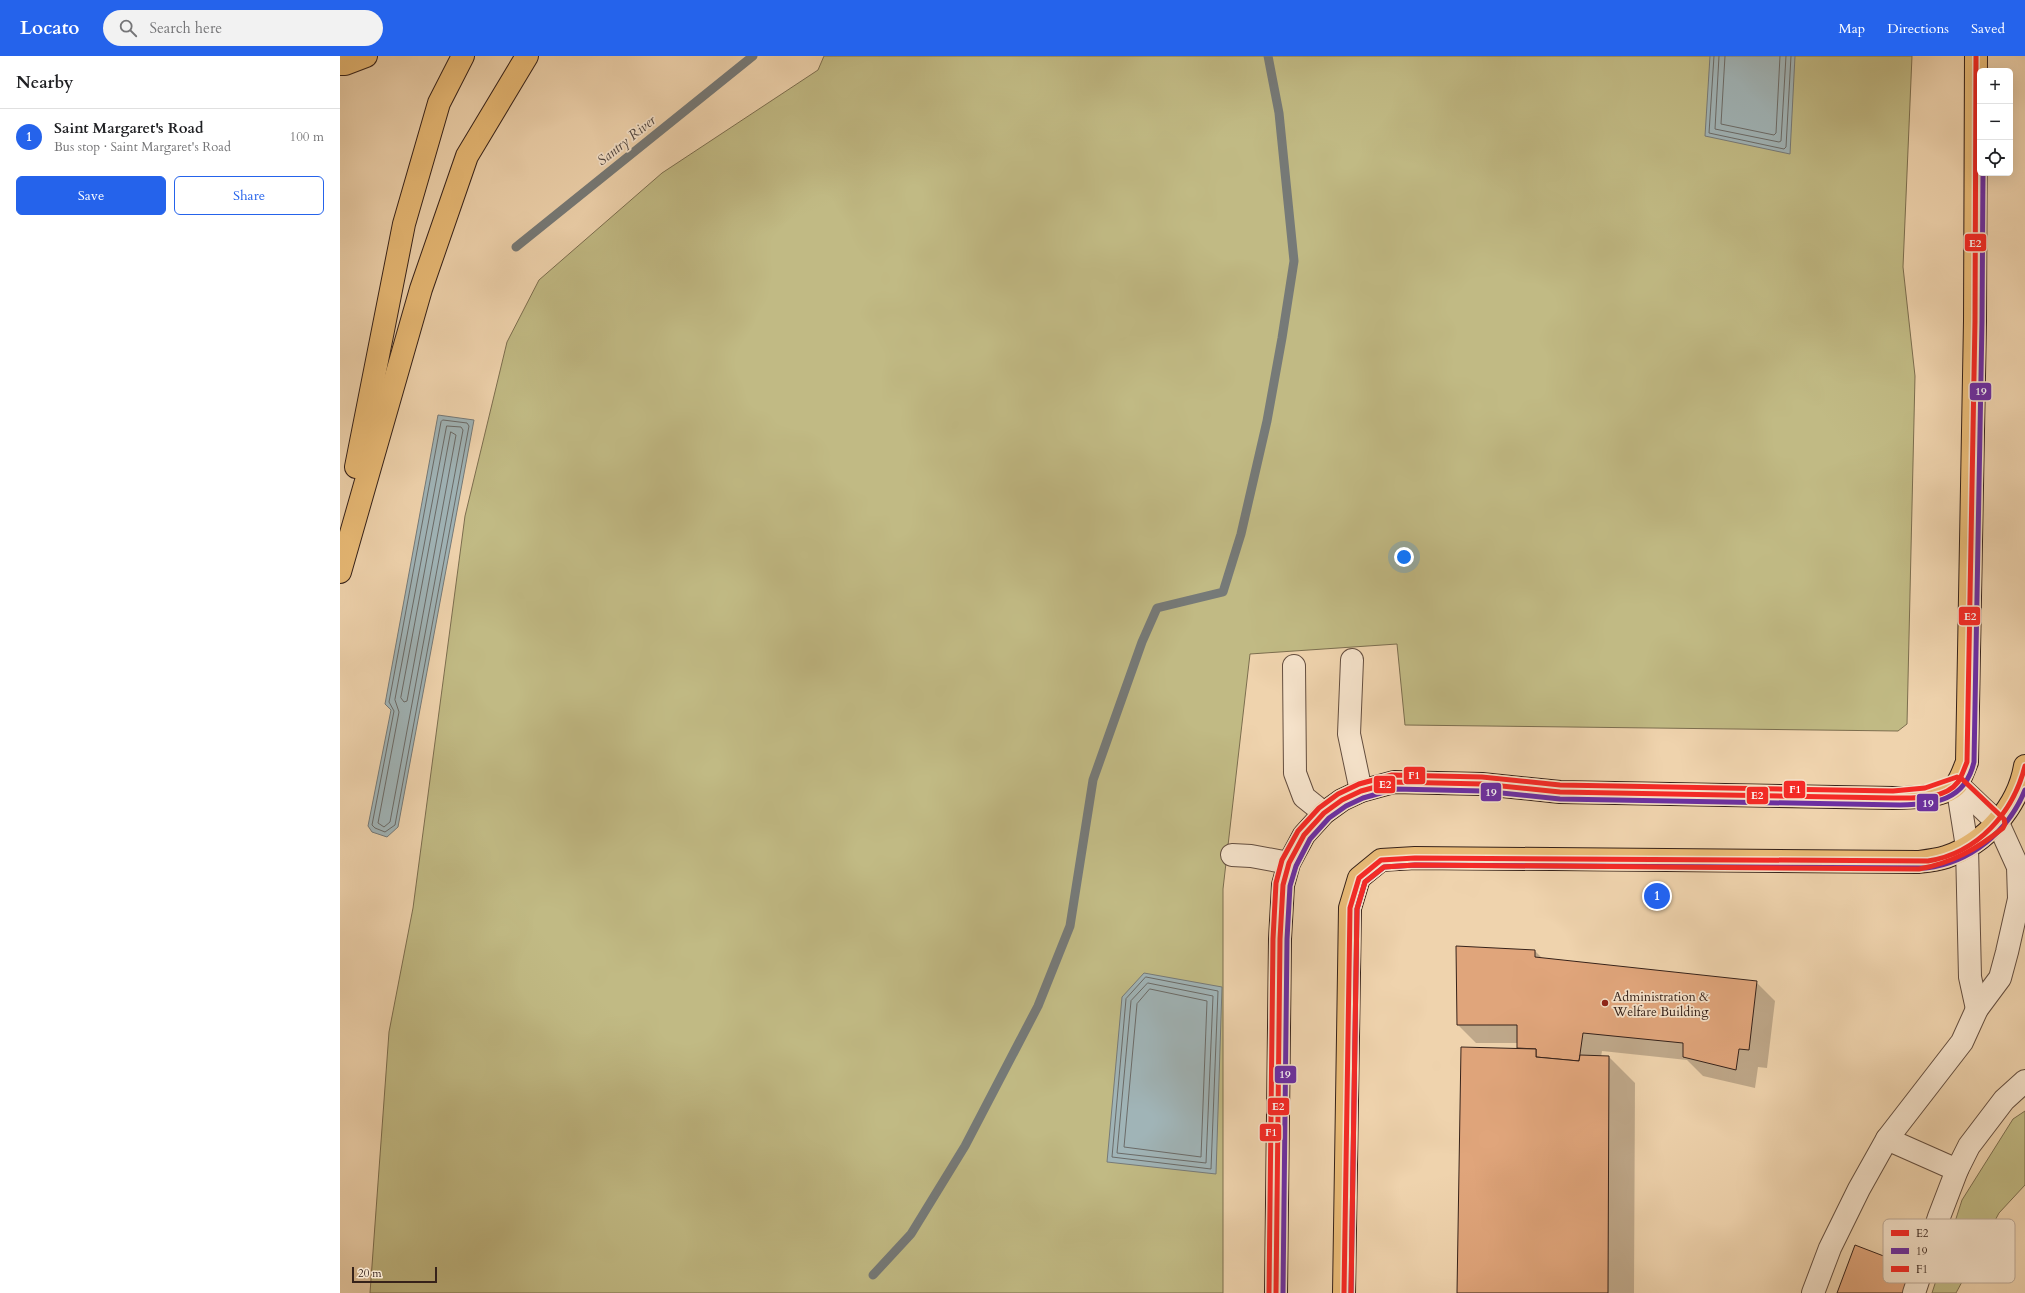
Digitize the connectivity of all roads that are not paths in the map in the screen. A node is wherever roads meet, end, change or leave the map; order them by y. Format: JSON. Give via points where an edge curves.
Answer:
{"nodes":[{"id":1,"x":366,"y":56,"type":"edge"},
{"id":2,"x":463,"y":56,"type":"edge"},
{"id":3,"x":528,"y":56,"type":"edge"},
{"id":4,"x":1976,"y":56,"type":"edge"},
{"id":5,"x":343,"y":64,"type":"edge"},
{"id":6,"x":340,"y":550,"type":"edge"},
{"id":7,"x":340,"y":572,"type":"edge"},
{"id":8,"x":1352,"y":660,"type":"dead end"},
{"id":9,"x":1294,"y":666,"type":"dead end"},
{"id":10,"x":2025,"y":766,"type":"edge"},
{"id":11,"x":1958,"y":784,"type":"junction"},
{"id":12,"x":1361,"y":791,"type":"junction"},
{"id":13,"x":1324,"y":813,"type":"junction"},
{"id":14,"x":1998,"y":823,"type":"junction"},
{"id":15,"x":1967,"y":847,"type":"junction"},
{"id":16,"x":1232,"y":855,"type":"dead end"},
{"id":17,"x":1288,"y":863,"type":"junction"},
{"id":18,"x":1977,"y":1009,"type":"junction"},
{"id":19,"x":2025,"y":1081,"type":"edge"},
{"id":20,"x":1887,"y":1139,"type":"junction"},
{"id":21,"x":1957,"y":1170,"type":"junction"},
{"id":22,"x":1940,"y":1219,"type":"edge"},
{"id":23,"x":1917,"y":1283,"type":"edge"},
{"id":24,"x":1276,"y":1293,"type":"edge"},
{"id":25,"x":1344,"y":1293,"type":"edge"},
{"id":26,"x":1813,"y":1293,"type":"edge"},
{"id":27,"x":1914,"y":1293,"type":"edge"}],
"edges":[{"from":1,"to":5,"type":"main road"},
{"from":2,"to":6,"type":"main road","via":[[439,103],[404,224]]},
{"from":3,"to":7,"type":"main road","via":[[467,156],[421,289]]},
{"from":4,"to":11,"type":"main road","via":[[1975,321],[1967,762]]},
{"from":8,"to":12,"type":"lane","via":[[1349,734]]},
{"from":9,"to":13,"type":"lane","via":[[1295,773],[1304,797]]},
{"from":10,"to":14,"type":"main road","via":[[2022,783]]},
{"from":11,"to":12,"type":"main road","via":[[1941,793],[1900,798],[1560,792],[1482,784],[1394,782]]},
{"from":11,"to":14,"type":"lane"},
{"from":11,"to":15,"type":"lane"},
{"from":12,"to":13,"type":"main road"},
{"from":13,"to":17,"type":"main road","via":[[1304,835]]},
{"from":14,"to":15,"type":"main road"},
{"from":14,"to":18,"type":"lane","via":[[2018,867],[2019,899],[2000,978]]},
{"from":15,"to":18,"type":"lane","via":[[1970,977]]},
{"from":15,"to":25,"type":"main road","via":[[1945,857],[1918,862],[1423,858],[1381,860],[1359,878],[1350,908]]},
{"from":16,"to":17,"type":"lane"},
{"from":17,"to":24,"type":"main road","via":[[1283,885],[1280,939]]},
{"from":18,"to":20,"type":"lane","via":[[1962,1042]]},
{"from":19,"to":21,"type":"lane","via":[[2004,1100],[1969,1146]]},
{"from":20,"to":21,"type":"lane"},
{"from":20,"to":26,"type":"lane","via":[[1830,1248]]},
{"from":21,"to":22,"type":"lane"},
{"from":23,"to":27,"type":"lane"}]}
